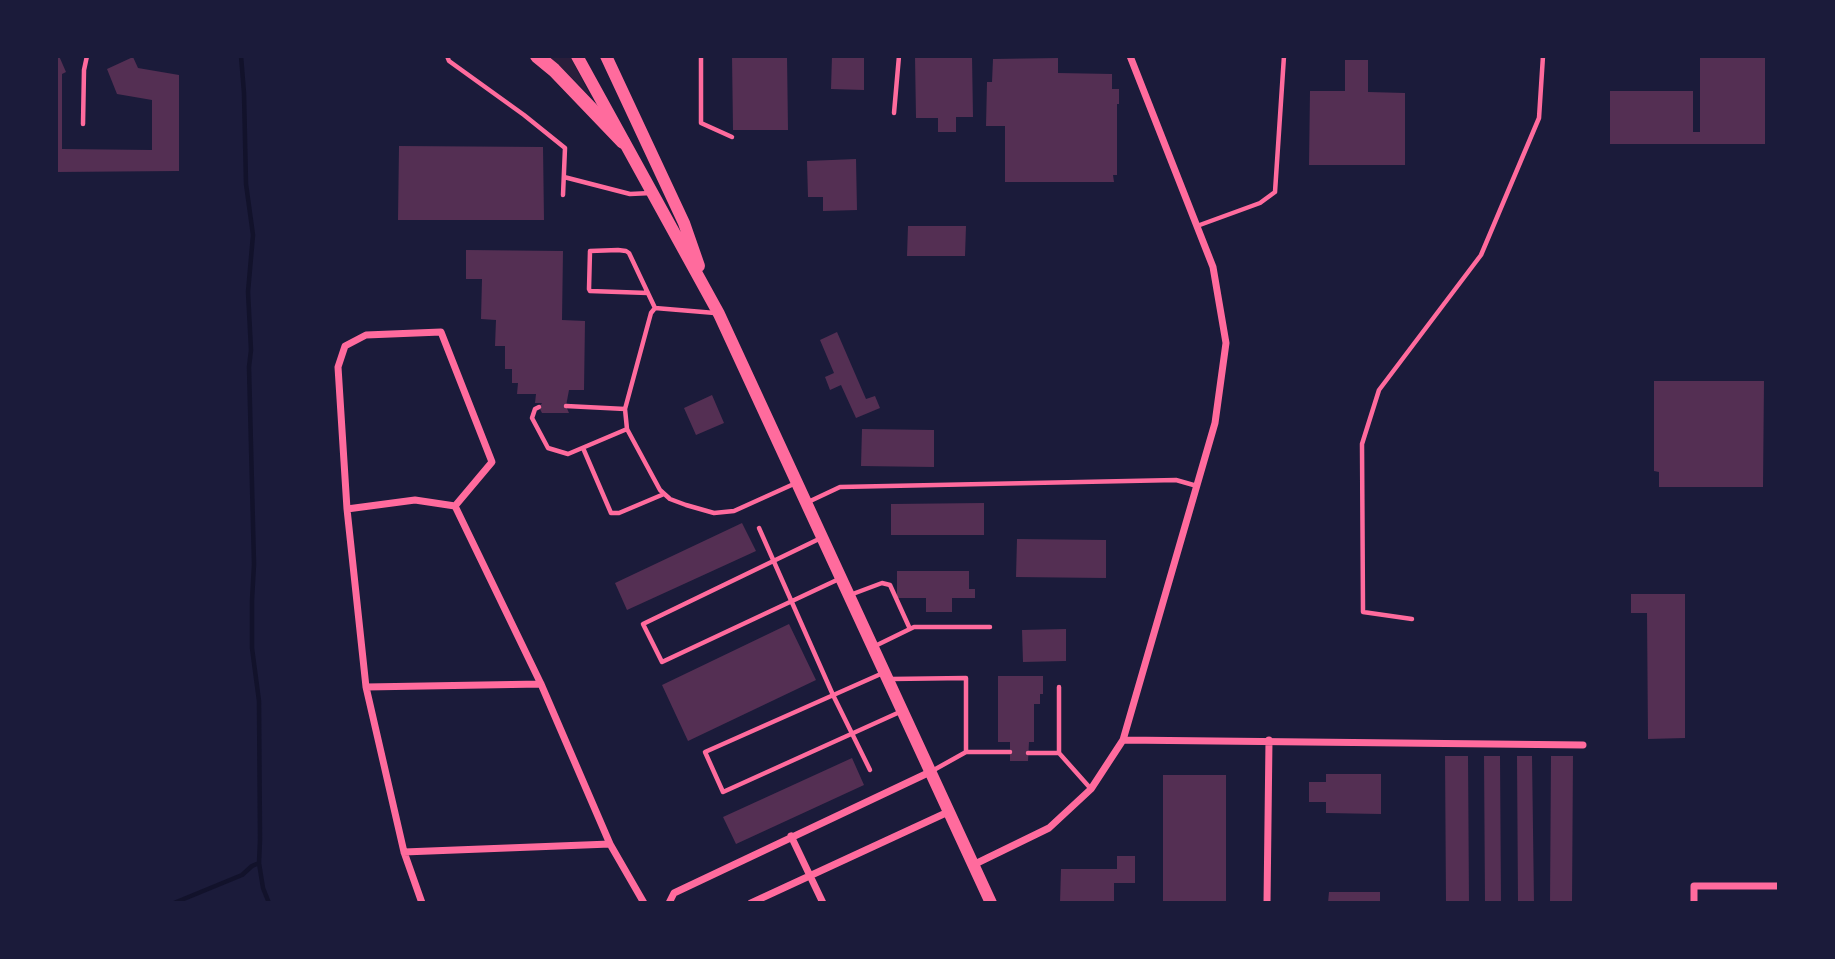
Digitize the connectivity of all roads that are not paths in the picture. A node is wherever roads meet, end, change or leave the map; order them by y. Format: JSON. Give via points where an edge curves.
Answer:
{"nodes":[{"id":1,"x":87,"y":56,"type":"edge"},
{"id":2,"x":447,"y":56,"type":"edge"},
{"id":3,"x":537,"y":56,"type":"edge"},
{"id":4,"x":577,"y":56,"type":"edge"},
{"id":5,"x":606,"y":56,"type":"edge"},
{"id":6,"x":701,"y":56,"type":"edge"},
{"id":7,"x":899,"y":56,"type":"edge"},
{"id":8,"x":1130,"y":56,"type":"edge"},
{"id":9,"x":1284,"y":56,"type":"edge"},
{"id":10,"x":1543,"y":56,"type":"edge"},
{"id":11,"x":894,"y":113,"type":"dead end"},
{"id":12,"x":83,"y":124,"type":"dead end"},
{"id":13,"x":732,"y":137,"type":"dead end"},
{"id":14,"x":622,"y":142,"type":"junction"},
{"id":15,"x":564,"y":177,"type":"junction"},
{"id":16,"x":652,"y":193,"type":"junction"},
{"id":17,"x":563,"y":195,"type":"dead end"},
{"id":18,"x":1197,"y":226,"type":"junction"},
{"id":19,"x":648,"y":293,"type":"junction"},
{"id":20,"x":711,"y":299,"type":"junction"},
{"id":21,"x":655,"y":308,"type":"junction"},
{"id":22,"x":719,"y":314,"type":"junction"},
{"id":23,"x":566,"y":406,"type":"dead end"},
{"id":24,"x":539,"y":407,"type":"dead end"},
{"id":25,"x":625,"y":409,"type":"junction"},
{"id":26,"x":627,"y":429,"type":"junction"},
{"id":27,"x":583,"y":448,"type":"junction"},
{"id":28,"x":796,"y":483,"type":"junction"},
{"id":29,"x":1197,"y":486,"type":"junction"},
{"id":30,"x":664,"y":494,"type":"junction"},
{"id":31,"x":806,"y":503,"type":"junction"},
{"id":32,"x":455,"y":506,"type":"junction"},
{"id":33,"x":347,"y":509,"type":"junction"},
{"id":34,"x":759,"y":528,"type":"dead end"},
{"id":35,"x":822,"y":538,"type":"junction"},
{"id":36,"x":774,"y":561,"type":"junction"},
{"id":37,"x":840,"y":578,"type":"junction"},
{"id":38,"x":849,"y":596,"type":"junction"},
{"id":39,"x":790,"y":601,"type":"junction"},
{"id":40,"x":1412,"y":619,"type":"dead end"},
{"id":41,"x":990,"y":627,"type":"dead end"},
{"id":42,"x":910,"y":629,"type":"junction"},
{"id":43,"x":873,"y":648,"type":"junction"},
{"id":44,"x":886,"y":676,"type":"junction"},
{"id":45,"x":541,"y":684,"type":"junction"},
{"id":46,"x":366,"y":687,"type":"junction"},
{"id":47,"x":1059,"y":687,"type":"dead end"},
{"id":48,"x":833,"y":695,"type":"junction"},
{"id":49,"x":902,"y":711,"type":"junction"},
{"id":50,"x":852,"y":733,"type":"junction"},
{"id":51,"x":1122,"y":740,"type":"junction"},
{"id":52,"x":1269,"y":740,"type":"junction"},
{"id":53,"x":1583,"y":745,"type":"dead end"},
{"id":54,"x":966,"y":752,"type":"junction"},
{"id":55,"x":1010,"y":752,"type":"dead end"},
{"id":56,"x":1028,"y":753,"type":"dead end"},
{"id":57,"x":1059,"y":753,"type":"junction"},
{"id":58,"x":870,"y":770,"type":"dead end"},
{"id":59,"x":930,"y":772,"type":"junction"},
{"id":60,"x":1091,"y":789,"type":"junction"},
{"id":61,"x":948,"y":812,"type":"junction"},
{"id":62,"x":792,"y":836,"type":"junction"},
{"id":63,"x":610,"y":844,"type":"junction"},
{"id":64,"x":404,"y":852,"type":"junction"},
{"id":65,"x":973,"y":865,"type":"junction"},
{"id":66,"x":810,"y":876,"type":"junction"},
{"id":67,"x":1779,"y":886,"type":"edge"},
{"id":68,"x":422,"y":903,"type":"edge"},
{"id":69,"x":643,"y":903,"type":"edge"},
{"id":70,"x":669,"y":903,"type":"edge"},
{"id":71,"x":751,"y":903,"type":"edge"},
{"id":72,"x":823,"y":903,"type":"edge"},
{"id":73,"x":991,"y":903,"type":"edge"},
{"id":74,"x":1267,"y":903,"type":"edge"},
{"id":75,"x":1694,"y":903,"type":"edge"}],
"edges":[{"from":1,"to":12,"type":"lane"},
{"from":2,"to":15,"type":"lane","via":[[565,148]]},
{"from":3,"to":14,"type":"highway"},
{"from":4,"to":14,"type":"main road"},
{"from":5,"to":20,"type":"main road","via":[[684,223]]},
{"from":6,"to":13,"type":"lane","via":[[701,123]]},
{"from":7,"to":11,"type":"lane"},
{"from":8,"to":18,"type":"street"},
{"from":9,"to":18,"type":"lane","via":[[1275,192],[1260,203]]},
{"from":10,"to":40,"type":"lane","via":[[1539,118],[1481,255],[1379,390],[1362,444],[1363,612]]},
{"from":14,"to":16,"type":"main road"},
{"from":15,"to":16,"type":"lane","via":[[630,194]]},
{"from":15,"to":17,"type":"lane"},
{"from":16,"to":20,"type":"main road"},
{"from":18,"to":29,"type":"street","via":[[1213,267],[1226,343],[1216,423]]},
{"from":19,"to":19,"type":"lane","via":[[629,253],[590,251],[590,291]]},
{"from":19,"to":21,"type":"lane"},
{"from":20,"to":22,"type":"main road"},
{"from":21,"to":22,"type":"lane"},
{"from":21,"to":25,"type":"lane"},
{"from":22,"to":28,"type":"main road"},
{"from":23,"to":25,"type":"lane"},
{"from":24,"to":27,"type":"lane","via":[[532,418],[548,448],[568,454]]},
{"from":25,"to":26,"type":"lane"},
{"from":26,"to":27,"type":"lane"},
{"from":26,"to":30,"type":"lane"},
{"from":27,"to":30,"type":"lane","via":[[611,513]]},
{"from":28,"to":30,"type":"lane","via":[[734,511],[714,513]]},
{"from":28,"to":31,"type":"main road"},
{"from":29,"to":31,"type":"lane","via":[[1176,480],[840,487]]},
{"from":29,"to":51,"type":"street"},
{"from":31,"to":35,"type":"main road"},
{"from":32,"to":33,"type":"street","via":[[415,500]]},
{"from":32,"to":33,"type":"street","via":[[492,462],[441,332],[366,335],[345,346],[338,367]]},
{"from":32,"to":45,"type":"street"},
{"from":33,"to":46,"type":"street"},
{"from":34,"to":36,"type":"lane"},
{"from":35,"to":36,"type":"lane"},
{"from":35,"to":37,"type":"main road"},
{"from":36,"to":39,"type":"lane"},
{"from":36,"to":39,"type":"lane","via":[[643,624],[662,662]]},
{"from":37,"to":38,"type":"main road"},
{"from":37,"to":39,"type":"lane"},
{"from":38,"to":42,"type":"lane","via":[[882,583],[890,586]]},
{"from":38,"to":43,"type":"main road"},
{"from":39,"to":48,"type":"lane"},
{"from":41,"to":42,"type":"lane"},
{"from":42,"to":43,"type":"lane"},
{"from":43,"to":44,"type":"main road"},
{"from":44,"to":48,"type":"lane"},
{"from":44,"to":49,"type":"main road"},
{"from":44,"to":54,"type":"lane","via":[[966,678]]},
{"from":45,"to":46,"type":"street"},
{"from":45,"to":63,"type":"street"},
{"from":46,"to":64,"type":"street"},
{"from":47,"to":57,"type":"lane"},
{"from":48,"to":50,"type":"lane"},
{"from":48,"to":50,"type":"lane","via":[[705,752],[723,792]]},
{"from":49,"to":50,"type":"lane"},
{"from":49,"to":59,"type":"main road"},
{"from":50,"to":58,"type":"lane"},
{"from":51,"to":52,"type":"street"},
{"from":51,"to":60,"type":"street"},
{"from":52,"to":53,"type":"street"},
{"from":52,"to":74,"type":"street"},
{"from":54,"to":55,"type":"lane"},
{"from":54,"to":59,"type":"lane"},
{"from":56,"to":57,"type":"lane"},
{"from":57,"to":60,"type":"lane"},
{"from":59,"to":61,"type":"main road"},
{"from":59,"to":62,"type":"street"},
{"from":60,"to":65,"type":"street","via":[[1049,828]]},
{"from":61,"to":65,"type":"main road"},
{"from":61,"to":66,"type":"street"},
{"from":62,"to":66,"type":"street"},
{"from":62,"to":70,"type":"street","via":[[674,893]]},
{"from":63,"to":64,"type":"street"},
{"from":63,"to":69,"type":"street"},
{"from":64,"to":68,"type":"street"},
{"from":65,"to":73,"type":"main road"},
{"from":66,"to":71,"type":"street"},
{"from":66,"to":72,"type":"street"},
{"from":67,"to":75,"type":"street","via":[[1694,886]]}]}
